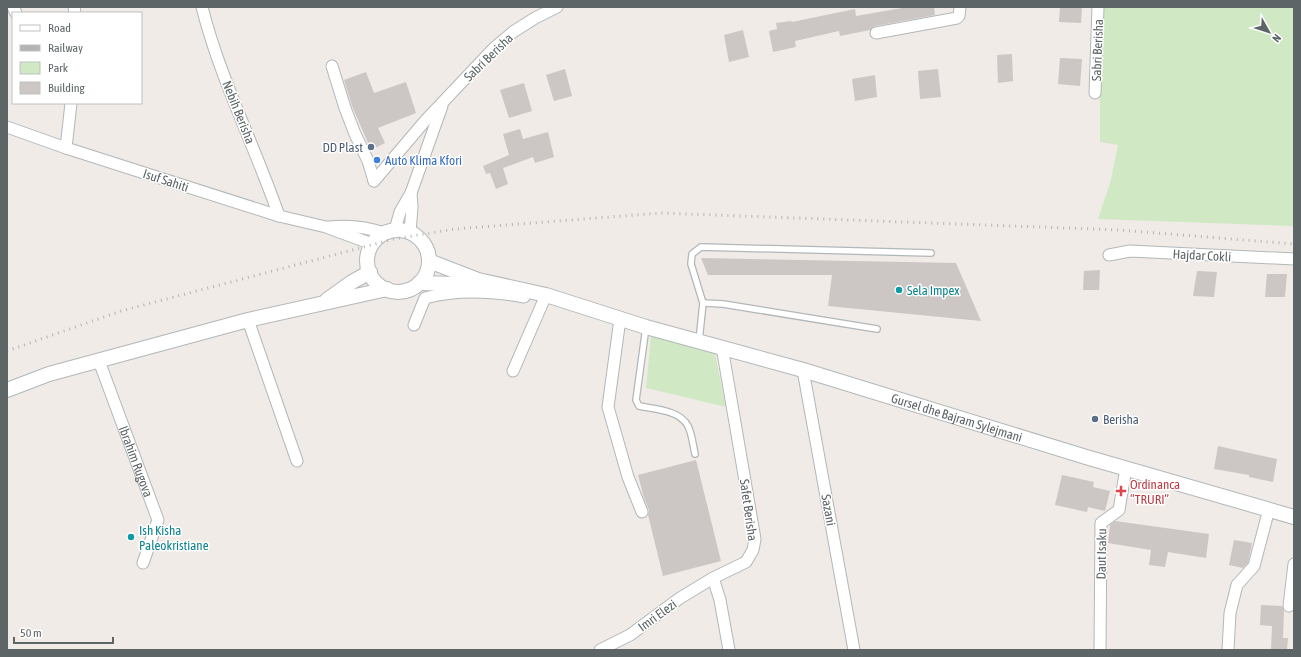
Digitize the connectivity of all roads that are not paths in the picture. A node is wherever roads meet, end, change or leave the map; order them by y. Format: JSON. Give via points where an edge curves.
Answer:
{"nodes":[{"id":1,"x":202,"y":7,"type":"edge"},
{"id":2,"x":557,"y":7,"type":"edge"},
{"id":3,"x":960,"y":7,"type":"edge"},
{"id":4,"x":1098,"y":7,"type":"edge"},
{"id":5,"x":876,"y":33,"type":"dead end"},
{"id":6,"x":332,"y":66,"type":"dead end"},
{"id":7,"x":1095,"y":93,"type":"dead end"},
{"id":8,"x":444,"y":101,"type":"junction"},
{"id":9,"x":68,"y":104,"type":"edge"},
{"id":10,"x":7,"y":127,"type":"edge"},
{"id":11,"x":66,"y":148,"type":"junction"},
{"id":12,"x":411,"y":193,"type":"junction"},
{"id":13,"x":279,"y":216,"type":"junction"},
{"id":14,"x":326,"y":227,"type":"junction"},
{"id":15,"x":390,"y":232,"type":"junction"},
{"id":16,"x":410,"y":232,"type":"junction"},
{"id":17,"x":372,"y":244,"type":"junction"},
{"id":18,"x":931,"y":253,"type":"dead end"},
{"id":19,"x":1109,"y":254,"type":"dead end"},
{"id":20,"x":1294,"y":259,"type":"edge"},
{"id":21,"x":429,"y":261,"type":"junction"},
{"id":22,"x":370,"y":272,"type":"junction"},
{"id":23,"x":478,"y":280,"type":"junction"},
{"id":24,"x":418,"y":284,"type":"junction"},
{"id":25,"x":387,"y":289,"type":"junction"},
{"id":26,"x":545,"y":298,"type":"junction"},
{"id":27,"x":324,"y":303,"type":"junction"},
{"id":28,"x":703,"y":303,"type":"junction"},
{"id":29,"x":620,"y":319,"type":"junction"},
{"id":30,"x":248,"y":320,"type":"junction"},
{"id":31,"x":414,"y":325,"type":"dead end"},
{"id":32,"x":646,"y":327,"type":"junction"},
{"id":33,"x":877,"y":329,"type":"dead end"},
{"id":34,"x":699,"y":341,"type":"junction"},
{"id":35,"x":722,"y":348,"type":"junction"},
{"id":36,"x":99,"y":361,"type":"junction"},
{"id":37,"x":804,"y":370,"type":"junction"},
{"id":38,"x":513,"y":371,"type":"dead end"},
{"id":39,"x":7,"y":390,"type":"edge"},
{"id":40,"x":695,"y":454,"type":"dead end"},
{"id":41,"x":297,"y":461,"type":"dead end"},
{"id":42,"x":1126,"y":468,"type":"junction"},
{"id":43,"x":1269,"y":509,"type":"junction"},
{"id":44,"x":642,"y":512,"type":"dead end"},
{"id":45,"x":1294,"y":517,"type":"edge"},
{"id":46,"x":143,"y":563,"type":"dead end"},
{"id":47,"x":1294,"y":564,"type":"edge"},
{"id":48,"x":713,"y":578,"type":"junction"},
{"id":49,"x":1289,"y":606,"type":"dead end"},
{"id":50,"x":600,"y":650,"type":"edge"},
{"id":51,"x":729,"y":650,"type":"edge"},
{"id":52,"x":854,"y":650,"type":"edge"},
{"id":53,"x":1100,"y":650,"type":"edge"},
{"id":54,"x":1228,"y":650,"type":"edge"}],
"edges":[{"from":1,"to":13,"type":"street","name":"Nebih Berisha","via":[[227,82],[266,176]]},
{"from":2,"to":8,"type":"street","name":"Sabri Berisha","via":[[513,32],[493,49]]},
{"from":3,"to":5,"type":"street","via":[[957,18]]},
{"from":4,"to":7,"type":"street","name":"Sabri Berisha"},
{"from":6,"to":8,"type":"street","name":"Sabri Berisha","via":[[345,108],[374,181]]},
{"from":8,"to":12,"type":"street","name":"Sabri Berisha"},
{"from":9,"to":11,"type":"street"},
{"from":10,"to":11,"type":"street","name":"Isuf Sahiti"},
{"from":11,"to":13,"type":"street","name":"Isuf Sahiti"},
{"from":12,"to":15,"type":"street","name":"Sabri Berisha"},
{"from":12,"to":16,"type":"street","name":"Sabri Berisha"},
{"from":13,"to":14,"type":"street","name":"Isuf Sahiti"},
{"from":14,"to":15,"type":"street","name":"Isuf Sahiti","via":[[344,225]]},
{"from":14,"to":17,"type":"street","name":"Isuf Sahiti"},
{"from":15,"to":16,"type":"street"},
{"from":15,"to":17,"type":"street"},
{"from":16,"to":21,"type":"street","via":[[424,243]]},
{"from":17,"to":22,"type":"street","via":[[368,258]]},
{"from":18,"to":28,"type":"lane","via":[[701,247],[692,254],[691,264]]},
{"from":19,"to":20,"type":"street","name":"Hajdar Cokli","via":[[1130,252]]},
{"from":21,"to":23,"type":"street","name":"Gursel dhe Bajram Sylejmani"},
{"from":21,"to":24,"type":"street","via":[[428,269]]},
{"from":22,"to":25,"type":"street","via":[[374,279]]},
{"from":22,"to":27,"type":"street"},
{"from":23,"to":24,"type":"street","name":"Gursel dhe Bajram Sylejmani","via":[[457,284]]},
{"from":23,"to":26,"type":"street","name":"Gursel dhe Bajram Sylejmani"},
{"from":24,"to":25,"type":"street","via":[[403,291]]},
{"from":25,"to":27,"type":"street"},
{"from":26,"to":29,"type":"street","name":"Gursel dhe Bajram Sylejmani"},
{"from":26,"to":31,"type":"street","via":[[480,291],[438,294],[425,298]]},
{"from":26,"to":38,"type":"street"},
{"from":27,"to":30,"type":"street"},
{"from":28,"to":33,"type":"lane"},
{"from":28,"to":34,"type":"lane"},
{"from":29,"to":32,"type":"street","name":"Gursel dhe Bajram Sylejmani"},
{"from":29,"to":44,"type":"street","via":[[608,406],[628,477]]},
{"from":30,"to":36,"type":"street"},
{"from":30,"to":41,"type":"street"},
{"from":32,"to":34,"type":"street","name":"Gursel dhe Bajram Sylejmani"},
{"from":32,"to":40,"type":"lane","via":[[636,400],[639,406],[668,411],[688,425]]},
{"from":34,"to":35,"type":"street","name":"Gursel dhe Bajram Sylejmani"},
{"from":35,"to":37,"type":"street","name":"Gursel dhe Bajram Sylejmani"},
{"from":35,"to":48,"type":"street","name":"Safet Berisha","via":[[755,540],[746,562]]},
{"from":36,"to":39,"type":"street","via":[[49,374]]},
{"from":36,"to":46,"type":"street","name":"Ibrahim Rugova","via":[[158,520]]},
{"from":37,"to":42,"type":"street","name":"Gursel dhe Bajram Sylejmani"},
{"from":37,"to":52,"type":"street","name":"Sazani"},
{"from":42,"to":43,"type":"street","name":"Gursel dhe Bajram Sylejmani"},
{"from":42,"to":53,"type":"street","name":"Daut Isaku","via":[[1119,510],[1101,523]]},
{"from":43,"to":45,"type":"street","name":"Gursel dhe Bajram Sylejmani"},
{"from":43,"to":54,"type":"street","via":[[1254,566],[1237,586],[1230,613]]},
{"from":47,"to":49,"type":"street"},
{"from":48,"to":50,"type":"street","name":"Imri Elezi","via":[[680,598],[630,635]]},
{"from":48,"to":51,"type":"street","via":[[720,600]]}]}
